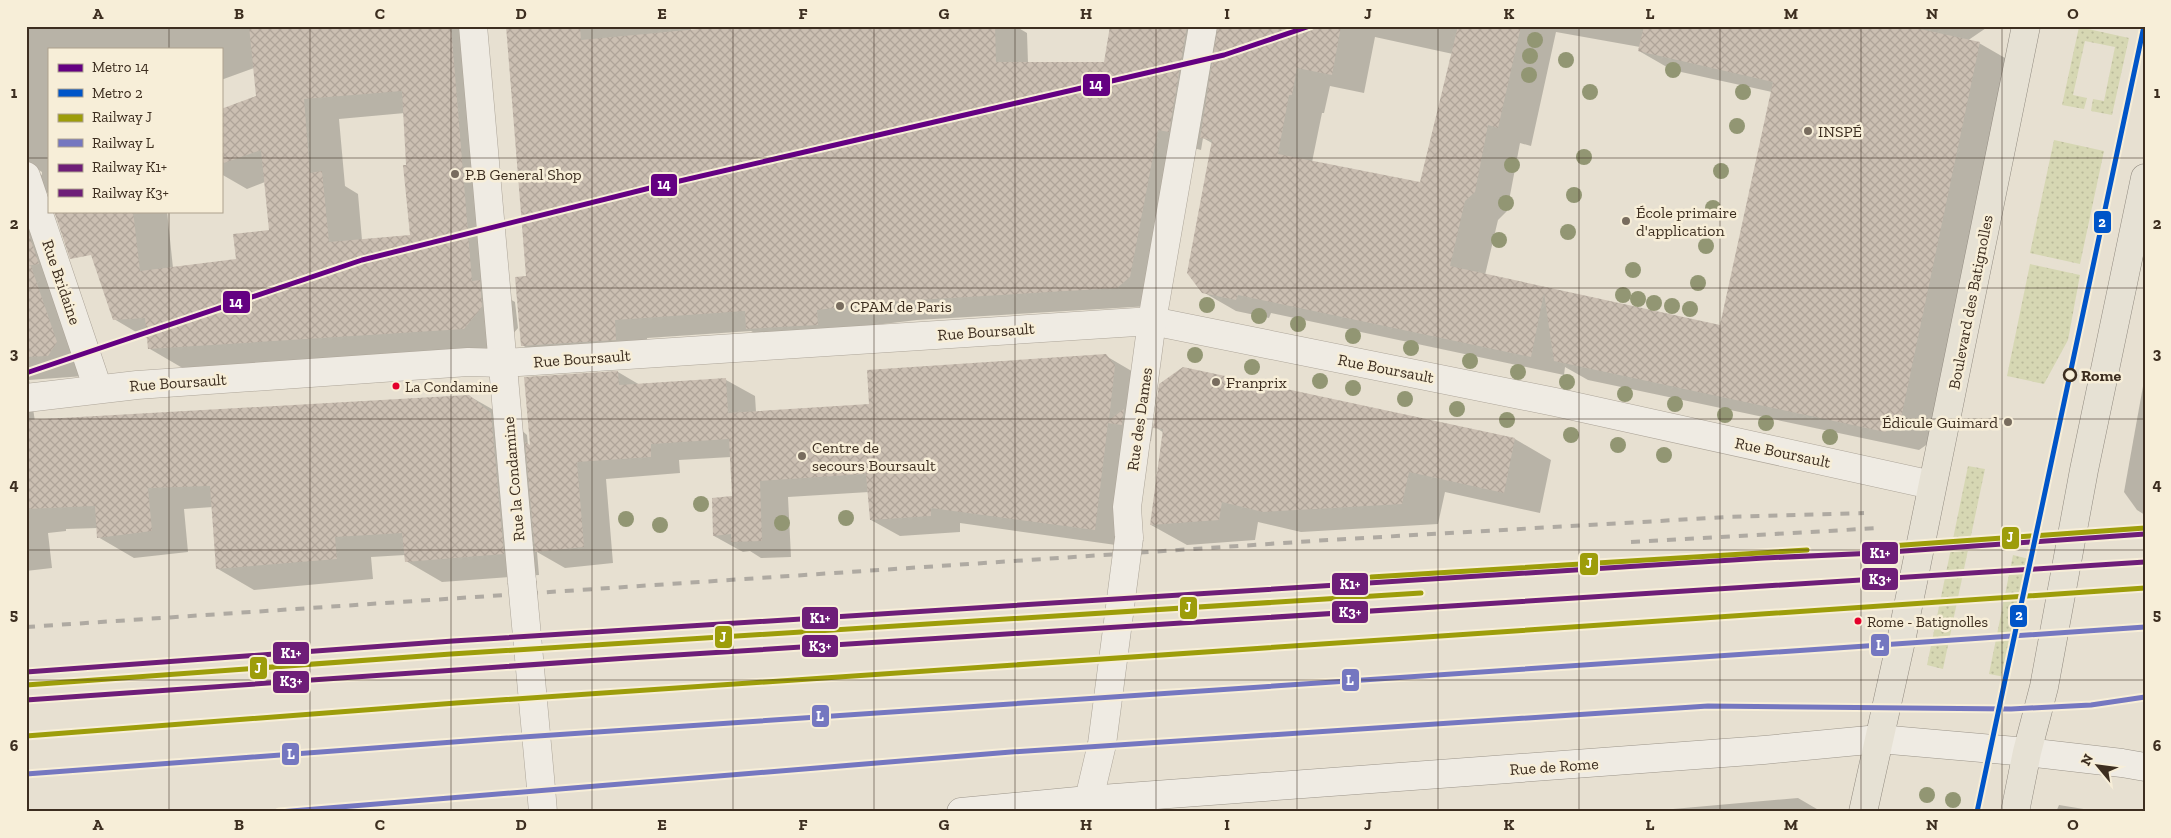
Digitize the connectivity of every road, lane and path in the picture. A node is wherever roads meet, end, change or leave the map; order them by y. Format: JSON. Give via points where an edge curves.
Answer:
{"nodes":[{"id":1,"x":473,"y":26,"type":"edge"},
{"id":2,"x":1203,"y":26,"type":"edge"},
{"id":3,"x":2024,"y":27,"type":"edge"},
{"id":4,"x":26,"y":176,"type":"edge"},
{"id":5,"x":2145,"y":178,"type":"edge"},
{"id":6,"x":2138,"y":237,"type":"edge"},
{"id":7,"x":1152,"y":321,"type":"junction"},
{"id":8,"x":503,"y":363,"type":"junction"},
{"id":9,"x":98,"y":388,"type":"junction"},
{"id":10,"x":26,"y":398,"type":"edge"},
{"id":11,"x":1932,"y":485,"type":"junction"},
{"id":12,"x":1879,"y":739,"type":"junction"},
{"id":13,"x":2027,"y":752,"type":"junction"},
{"id":14,"x":2145,"y":768,"type":"edge"},
{"id":15,"x":542,"y":800,"type":"edge"},
{"id":16,"x":1087,"y":806,"type":"edge"},
{"id":17,"x":961,"y":812,"type":"edge"},
{"id":18,"x":1863,"y":812,"type":"edge"},
{"id":19,"x":2015,"y":812,"type":"edge"}],
"edges":[{"from":1,"to":8,"type":"street","name":"Rue la Condamine"},
{"from":2,"to":7,"type":"street","name":"Rue des Dames"},
{"from":3,"to":11,"type":"main road","name":"Boulevard des Batignolles"},
{"from":4,"to":9,"type":"street","name":"Rue Bridaine"},
{"from":5,"to":6,"type":"main road"},
{"from":6,"to":13,"type":"main road","via":[[2084,470],[2044,687]]},
{"from":7,"to":8,"type":"street","name":"Rue Boursault"},
{"from":7,"to":11,"type":"street","name":"Rue Boursault","via":[[1564,404]]},
{"from":7,"to":16,"type":"street","name":"Rue des Dames","bridge":true,"via":[[1127,507],[1130,538],[1102,744]]},
{"from":8,"to":9,"type":"street","name":"Rue Boursault","via":[[468,362]]},
{"from":8,"to":15,"type":"street","name":"Rue la Condamine","bridge":true},
{"from":9,"to":10,"type":"street","name":"Rue Boursault"},
{"from":11,"to":12,"type":"main road","name":"Boulevard des Batignolles"},
{"from":12,"to":13,"type":"street","name":"Rue de Rome"},
{"from":12,"to":16,"type":"street","name":"Rue de Rome"},
{"from":12,"to":18,"type":"main road","name":"Boulevard des Batignolles"},
{"from":13,"to":14,"type":"street","name":"Rue de Rome"},
{"from":13,"to":19,"type":"main road"},
{"from":16,"to":17,"type":"street","name":"Rue de Rome"}]}
